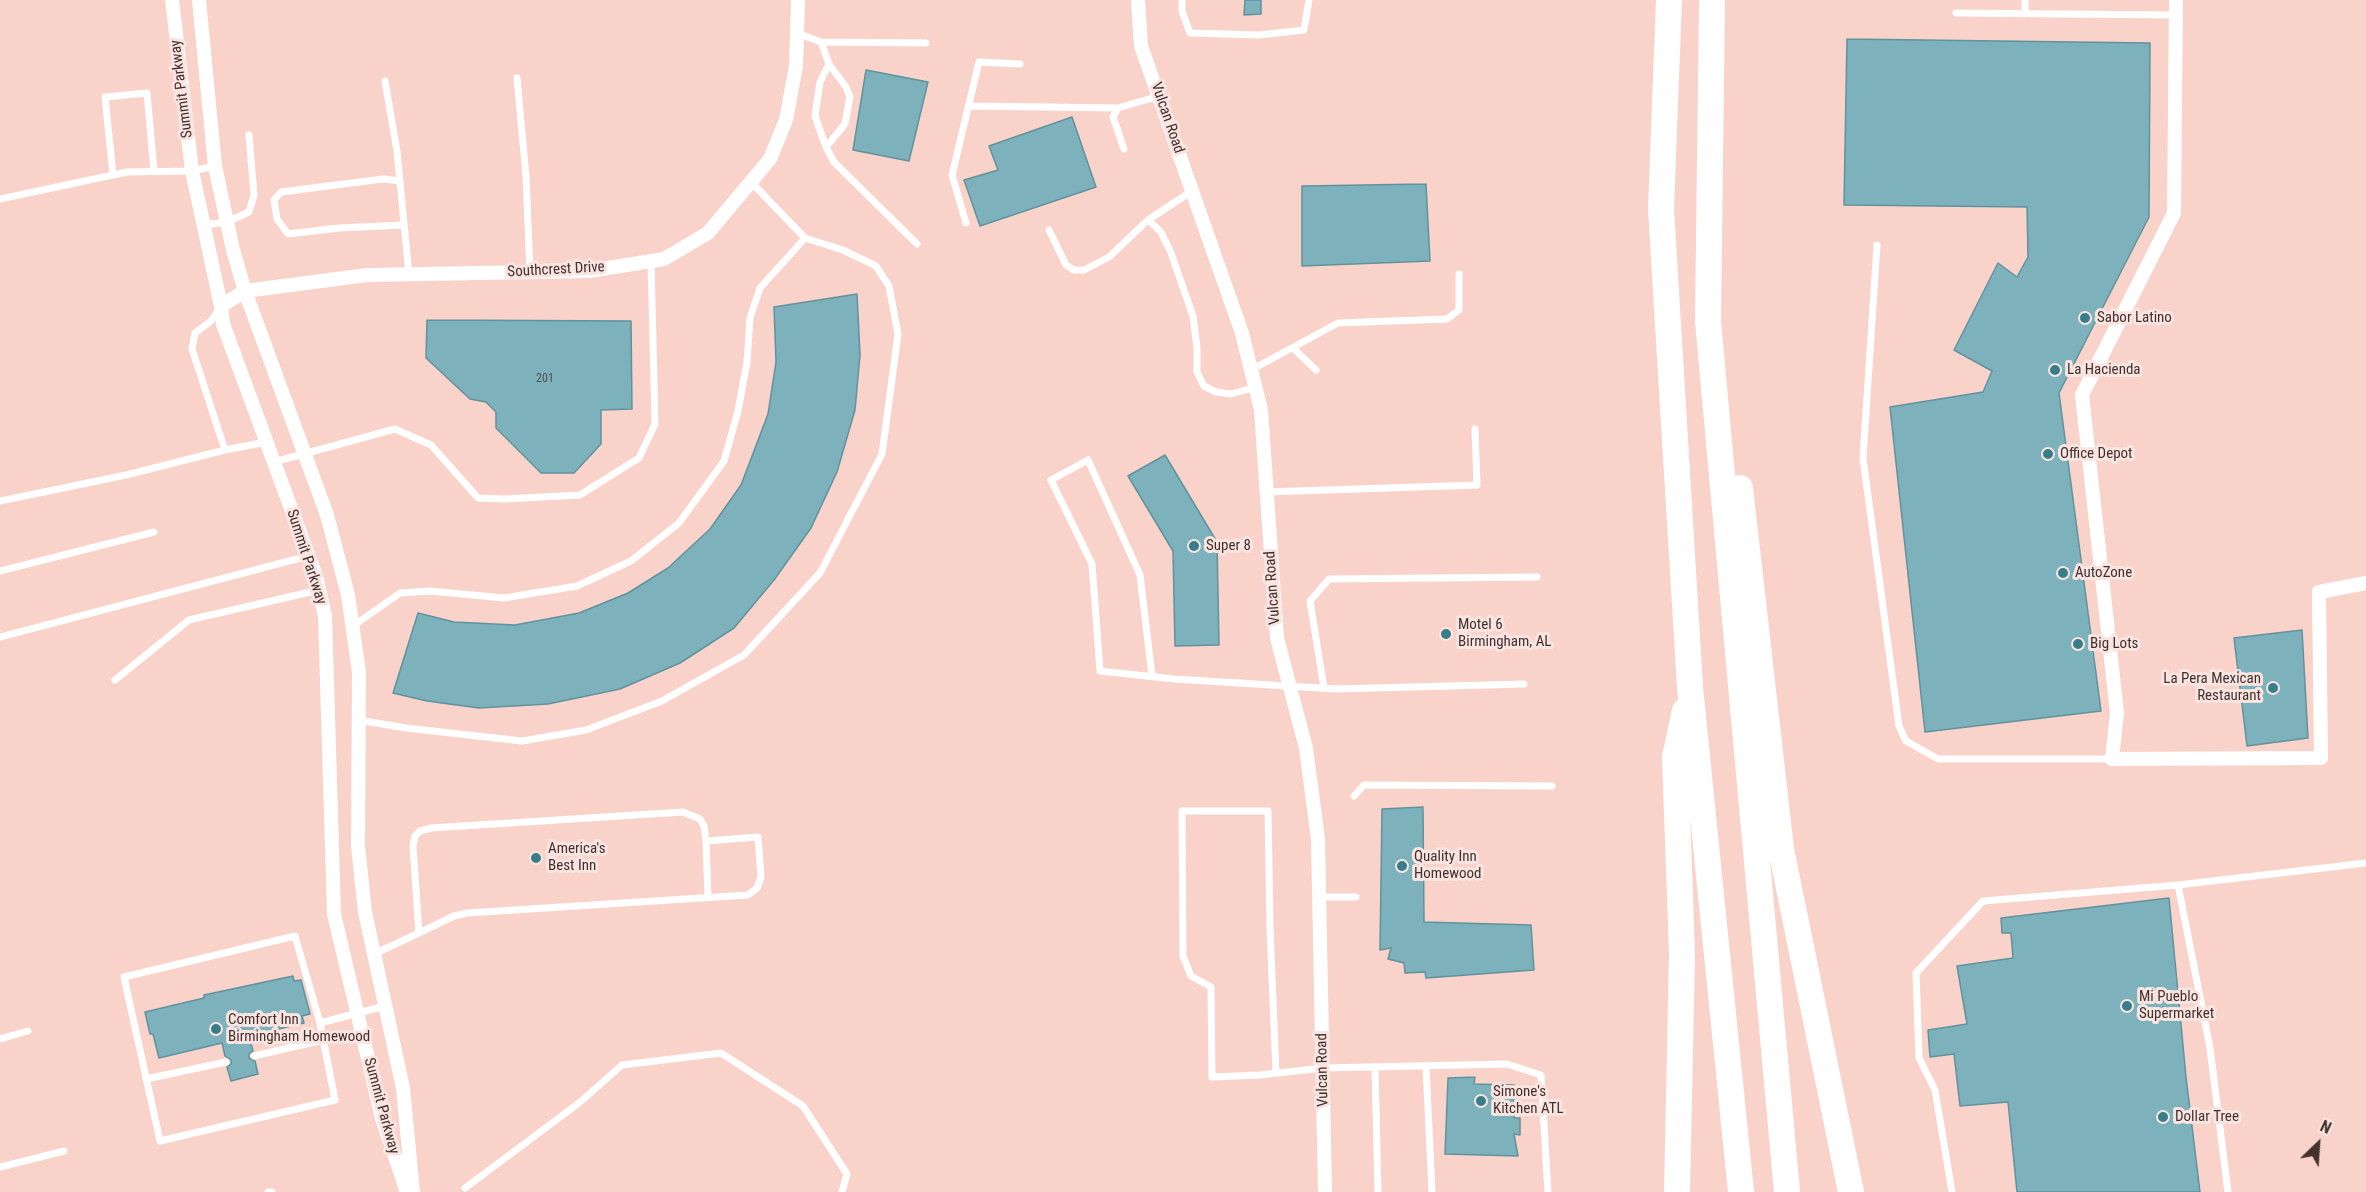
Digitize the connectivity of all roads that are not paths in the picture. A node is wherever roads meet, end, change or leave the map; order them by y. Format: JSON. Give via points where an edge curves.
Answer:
{"nodes":[{"id":1,"x":172,"y":0,"type":"edge"},
{"id":2,"x":199,"y":0,"type":"edge"},
{"id":3,"x":798,"y":0,"type":"edge"},
{"id":4,"x":1138,"y":0,"type":"edge"},
{"id":5,"x":1182,"y":0,"type":"edge"},
{"id":6,"x":1309,"y":0,"type":"edge"},
{"id":7,"x":1669,"y":0,"type":"edge"},
{"id":8,"x":1713,"y":0,"type":"edge"},
{"id":9,"x":2025,"y":0,"type":"edge"},
{"id":10,"x":2176,"y":0,"type":"edge"},
{"id":11,"x":1956,"y":13,"type":"dead end"},
{"id":12,"x":2025,"y":14,"type":"junction"},
{"id":13,"x":2175,"y":15,"type":"junction"},
{"id":14,"x":797,"y":33,"type":"junction"},
{"id":15,"x":821,"y":42,"type":"junction"},
{"id":16,"x":926,"y":43,"type":"dead end"},
{"id":17,"x":829,"y":64,"type":"junction"},
{"id":18,"x":1020,"y":64,"type":"dead end"},
{"id":19,"x":517,"y":78,"type":"dead end"},
{"id":20,"x":385,"y":81,"type":"dead end"},
{"id":21,"x":1159,"y":96,"type":"junction"},
{"id":22,"x":968,"y":106,"type":"junction"},
{"id":23,"x":1118,"y":108,"type":"junction"},
{"id":24,"x":249,"y":135,"type":"dead end"},
{"id":25,"x":826,"y":147,"type":"junction"},
{"id":26,"x":1124,"y":149,"type":"dead end"},
{"id":27,"x":215,"y":166,"type":"junction"},
{"id":28,"x":154,"y":171,"type":"junction"},
{"id":29,"x":192,"y":171,"type":"junction"},
{"id":30,"x":113,"y":175,"type":"junction"},
{"id":31,"x":400,"y":181,"type":"junction"},
{"id":32,"x":751,"y":182,"type":"junction"},
{"id":33,"x":1192,"y":191,"type":"junction"},
{"id":34,"x":0,"y":199,"type":"edge"},
{"id":35,"x":1148,"y":220,"type":"junction"},
{"id":36,"x":227,"y":222,"type":"junction"},
{"id":37,"x":966,"y":223,"type":"dead end"},
{"id":38,"x":204,"y":225,"type":"junction"},
{"id":39,"x":404,"y":225,"type":"junction"},
{"id":40,"x":1049,"y":230,"type":"dead end"},
{"id":41,"x":805,"y":238,"type":"junction"},
{"id":42,"x":917,"y":244,"type":"dead end"},
{"id":43,"x":1876,"y":245,"type":"dead end"},
{"id":44,"x":651,"y":261,"type":"junction"},
{"id":45,"x":530,"y":272,"type":"junction"},
{"id":46,"x":1459,"y":274,"type":"dead end"},
{"id":47,"x":409,"y":275,"type":"junction"},
{"id":48,"x":245,"y":291,"type":"junction"},
{"id":49,"x":221,"y":306,"type":"junction"},
{"id":50,"x":1708,"y":321,"type":"junction"},
{"id":51,"x":1293,"y":348,"type":"junction"},
{"id":52,"x":1251,"y":370,"type":"junction"},
{"id":53,"x":1316,"y":370,"type":"dead end"},
{"id":54,"x":1256,"y":387,"type":"junction"},
{"id":55,"x":1475,"y":429,"type":"dead end"},
{"id":56,"x":267,"y":442,"type":"junction"},
{"id":57,"x":225,"y":450,"type":"junction"},
{"id":58,"x":304,"y":453,"type":"junction"},
{"id":59,"x":274,"y":462,"type":"junction"},
{"id":60,"x":1267,"y":492,"type":"junction"},
{"id":61,"x":0,"y":501,"type":"edge"},
{"id":62,"x":154,"y":532,"type":"dead end"},
{"id":63,"x":308,"y":556,"type":"junction"},
{"id":64,"x":0,"y":571,"type":"edge"},
{"id":65,"x":1537,"y":577,"type":"dead end"},
{"id":66,"x":2366,"y":583,"type":"edge"},
{"id":67,"x":319,"y":590,"type":"junction"},
{"id":68,"x":352,"y":626,"type":"junction"},
{"id":69,"x":0,"y":637,"type":"edge"},
{"id":70,"x":1152,"y":676,"type":"junction"},
{"id":71,"x":115,"y":680,"type":"dead end"},
{"id":72,"x":1524,"y":684,"type":"dead end"},
{"id":73,"x":1290,"y":686,"type":"junction"},
{"id":74,"x":1690,"y":687,"type":"junction"},
{"id":75,"x":1324,"y":688,"type":"junction"},
{"id":76,"x":358,"y":720,"type":"junction"},
{"id":77,"x":2112,"y":759,"type":"junction"},
{"id":78,"x":1552,"y":786,"type":"dead end"},
{"id":79,"x":1354,"y":796,"type":"dead end"},
{"id":80,"x":706,"y":841,"type":"junction"},
{"id":81,"x":2366,"y":863,"type":"edge"},
{"id":82,"x":2178,"y":885,"type":"junction"},
{"id":83,"x":708,"y":897,"type":"junction"},
{"id":84,"x":1319,"y":897,"type":"junction"},
{"id":85,"x":1356,"y":897,"type":"dead end"},
{"id":86,"x":419,"y":933,"type":"junction"},
{"id":87,"x":374,"y":954,"type":"junction"},
{"id":88,"x":386,"y":1006,"type":"junction"},
{"id":89,"x":357,"y":1013,"type":"junction"},
{"id":90,"x":320,"y":1023,"type":"junction"},
{"id":91,"x":27,"y":1031,"type":"dead end"},
{"id":92,"x":0,"y":1039,"type":"edge"},
{"id":93,"x":323,"y":1040,"type":"junction"},
{"id":94,"x":254,"y":1056,"type":"dead end"},
{"id":95,"x":226,"y":1062,"type":"dead end"},
{"id":96,"x":1426,"y":1066,"type":"junction"},
{"id":97,"x":1376,"y":1067,"type":"junction"},
{"id":98,"x":1323,"y":1068,"type":"junction"},
{"id":99,"x":1276,"y":1073,"type":"junction"},
{"id":100,"x":146,"y":1079,"type":"junction"},
{"id":101,"x":64,"y":1151,"type":"dead end"},
{"id":102,"x":0,"y":1167,"type":"edge"},
{"id":103,"x":466,"y":1190,"type":"edge"},
{"id":104,"x":268,"y":1192,"type":"edge"},
{"id":105,"x":272,"y":1192,"type":"edge"},
{"id":106,"x":407,"y":1192,"type":"edge"},
{"id":107,"x":413,"y":1192,"type":"edge"},
{"id":108,"x":458,"y":1192,"type":"edge"},
{"id":109,"x":842,"y":1192,"type":"edge"},
{"id":110,"x":1325,"y":1192,"type":"edge"},
{"id":111,"x":1378,"y":1192,"type":"edge"},
{"id":112,"x":1432,"y":1192,"type":"edge"},
{"id":113,"x":1548,"y":1192,"type":"edge"},
{"id":114,"x":1677,"y":1192,"type":"edge"},
{"id":115,"x":1741,"y":1192,"type":"edge"},
{"id":116,"x":1787,"y":1192,"type":"edge"},
{"id":117,"x":1851,"y":1192,"type":"edge"},
{"id":118,"x":1952,"y":1192,"type":"edge"},
{"id":119,"x":2228,"y":1192,"type":"edge"}],
"edges":[{"from":1,"to":29,"type":"street","name":"Summit Parkway"},
{"from":2,"to":27,"type":"street","name":"Summit Parkway"},
{"from":3,"to":14,"type":"street","name":"Southcrest Drive"},
{"from":4,"to":21,"type":"street","name":"Vulcan Road","via":[[1141,46]]},
{"from":5,"to":6,"type":"lane","via":[[1190,33],[1259,35],[1304,30]]},
{"from":7,"to":74,"type":"highway","via":[[1661,209]]},
{"from":8,"to":50,"type":"highway"},
{"from":9,"to":12,"type":"lane"},
{"from":10,"to":13,"type":"street"},
{"from":11,"to":12,"type":"lane"},
{"from":12,"to":13,"type":"lane"},
{"from":13,"to":77,"type":"street","via":[[2174,213],[2082,395],[2117,713]]},
{"from":14,"to":15,"type":"lane"},
{"from":14,"to":32,"type":"street","name":"Southcrest Drive","via":[[796,66],[786,120],[770,159]]},
{"from":15,"to":16,"type":"lane"},
{"from":15,"to":17,"type":"lane"},
{"from":17,"to":25,"type":"lane","via":[[820,82],[815,116]]},
{"from":17,"to":25,"type":"lane","via":[[850,97],[845,124]]},
{"from":18,"to":22,"type":"lane","via":[[979,62]]},
{"from":19,"to":45,"type":"lane"},
{"from":20,"to":31,"type":"lane"},
{"from":21,"to":23,"type":"lane"},
{"from":21,"to":33,"type":"street","name":"Vulcan Road"},
{"from":22,"to":23,"type":"lane"},
{"from":22,"to":37,"type":"lane","via":[[952,175]]},
{"from":23,"to":26,"type":"lane","via":[[1113,117]]},
{"from":24,"to":36,"type":"lane","via":[[254,195],[249,212]]},
{"from":25,"to":42,"type":"lane","via":[[834,162]]},
{"from":27,"to":29,"type":"lane"},
{"from":27,"to":36,"type":"street","name":"Summit Parkway"},
{"from":28,"to":29,"type":"lane"},
{"from":28,"to":30,"type":"lane"},
{"from":28,"to":30,"type":"lane","via":[[147,93],[105,97]]},
{"from":29,"to":38,"type":"street","name":"Summit Parkway"},
{"from":30,"to":34,"type":"lane"},
{"from":31,"to":39,"type":"lane"},
{"from":31,"to":39,"type":"lane","via":[[383,179],[281,192],[273,200],[277,219],[288,234]]},
{"from":32,"to":41,"type":"lane"},
{"from":32,"to":44,"type":"street","name":"Southcrest Drive","via":[[708,233],[664,259]]},
{"from":33,"to":35,"type":"lane"},
{"from":33,"to":52,"type":"street","name":"Vulcan Road","via":[[1242,333]]},
{"from":35,"to":40,"type":"lane","via":[[1109,257],[1084,270],[1065,265]]},
{"from":35,"to":54,"type":"lane","via":[[1161,232],[1171,253],[1193,316],[1197,372],[1203,386],[1231,394]]},
{"from":36,"to":38,"type":"lane"},
{"from":36,"to":48,"type":"street","name":"Summit Parkway"},
{"from":38,"to":49,"type":"street","name":"Summit Parkway"},
{"from":39,"to":47,"type":"lane"},
{"from":41,"to":68,"type":"lane","via":[[760,288],[750,318],[747,362],[724,461],[679,523],[630,561],[577,586],[504,598],[430,591],[400,593]]},
{"from":41,"to":76,"type":"lane","via":[[876,266],[889,286],[898,334],[882,454],[820,573],[744,655],[662,701],[586,730],[522,741]]},
{"from":43,"to":77,"type":"lane","via":[[1863,458],[1899,726],[1906,741],[1938,759]]},
{"from":44,"to":45,"type":"street","name":"Southcrest Drive","via":[[589,271]]},
{"from":44,"to":58,"type":"lane","via":[[655,424],[639,458],[580,495],[478,498],[431,445],[395,429]]},
{"from":45,"to":47,"type":"street","name":"Southcrest Drive"},
{"from":46,"to":51,"type":"lane","via":[[1459,310],[1447,319],[1338,323]]},
{"from":47,"to":48,"type":"street","name":"Southcrest Drive","via":[[367,275]]},
{"from":48,"to":49,"type":"street"},
{"from":48,"to":58,"type":"street","name":"Summit Parkway"},
{"from":49,"to":56,"type":"street","name":"Summit Parkway","via":[[223,324]]},
{"from":49,"to":57,"type":"lane","via":[[211,321],[195,333],[192,349]]},
{"from":50,"to":116,"type":"highway"},
{"from":50,"to":117,"type":"highway","via":[[1732,418],[1781,849]]},
{"from":51,"to":52,"type":"lane"},
{"from":51,"to":53,"type":"lane"},
{"from":52,"to":54,"type":"street","name":"Vulcan Road"},
{"from":54,"to":60,"type":"street","name":"Vulcan Road"},
{"from":55,"to":60,"type":"lane","via":[[1477,485]]},
{"from":56,"to":57,"type":"lane"},
{"from":56,"to":59,"type":"street","name":"Summit Parkway"},
{"from":57,"to":61,"type":"lane"},
{"from":58,"to":59,"type":"lane"},
{"from":58,"to":68,"type":"street","name":"Summit Parkway","via":[[327,515]]},
{"from":59,"to":63,"type":"street","name":"Summit Parkway"},
{"from":60,"to":73,"type":"street","name":"Vulcan Road","via":[[1277,638]]},
{"from":62,"to":64,"type":"lane"},
{"from":63,"to":67,"type":"street","name":"Summit Parkway"},
{"from":63,"to":69,"type":"lane"},
{"from":65,"to":75,"type":"lane","via":[[1329,579],[1310,601]]},
{"from":66,"to":77,"type":"street","via":[[2319,592],[2321,758]]},
{"from":67,"to":71,"type":"lane","via":[[189,620]]},
{"from":67,"to":89,"type":"street","name":"Summit Parkway","via":[[325,616],[334,914]]},
{"from":68,"to":76,"type":"street","name":"Summit Parkway","via":[[359,672]]},
{"from":70,"to":70,"type":"lane","via":[[1100,671],[1092,564],[1051,480],[1088,460],[1140,575]]},
{"from":70,"to":73,"type":"lane"},
{"from":72,"to":75,"type":"lane"},
{"from":73,"to":75,"type":"lane"},
{"from":73,"to":84,"type":"street","name":"Vulcan Road","via":[[1306,748],[1318,839]]},
{"from":74,"to":114,"type":"highway","via":[[1675,757],[1682,954]]},
{"from":74,"to":115,"type":"highway"},
{"from":76,"to":87,"type":"street","name":"Summit Parkway","via":[[358,846]]},
{"from":78,"to":79,"type":"lane","via":[[1364,785]]},
{"from":80,"to":83,"type":"lane"},
{"from":80,"to":83,"type":"lane","via":[[758,837],[761,878],[748,895]]},
{"from":80,"to":86,"type":"lane","via":[[700,819],[683,812],[420,831],[412,846]]},
{"from":81,"to":82,"type":"lane"},
{"from":82,"to":118,"type":"lane","via":[[1983,901],[1916,973],[1919,1058],[1935,1090]]},
{"from":82,"to":119,"type":"lane","via":[[2210,1048]]},
{"from":83,"to":86,"type":"lane","via":[[467,913]]},
{"from":84,"to":85,"type":"lane"},
{"from":84,"to":98,"type":"street","name":"Vulcan Road"},
{"from":86,"to":87,"type":"lane"},
{"from":87,"to":88,"type":"street","name":"Summit Parkway"},
{"from":88,"to":89,"type":"lane"},
{"from":88,"to":107,"type":"street","name":"Summit Parkway","via":[[403,1088]]},
{"from":89,"to":90,"type":"lane"},
{"from":89,"to":106,"type":"street","name":"Summit Parkway","via":[[382,1118]]},
{"from":90,"to":93,"type":"lane"},
{"from":90,"to":100,"type":"lane","via":[[295,936],[124,977]]},
{"from":91,"to":92,"type":"lane"},
{"from":93,"to":94,"type":"lane"},
{"from":93,"to":100,"type":"lane","via":[[335,1100],[160,1141]]},
{"from":95,"to":100,"type":"lane"},
{"from":96,"to":97,"type":"lane"},
{"from":96,"to":112,"type":"lane"},
{"from":96,"to":113,"type":"lane","via":[[1507,1064],[1542,1075]]},
{"from":97,"to":98,"type":"lane"},
{"from":97,"to":111,"type":"lane"},
{"from":98,"to":99,"type":"lane"},
{"from":98,"to":110,"type":"street","name":"Vulcan Road"},
{"from":99,"to":99,"type":"lane","via":[[1212,1077],[1211,987],[1191,976],[1183,956],[1182,811],[1268,811]]},
{"from":101,"to":102,"type":"lane"},
{"from":103,"to":108,"type":"lane"},
{"from":103,"to":109,"type":"lane","via":[[622,1065],[721,1053],[803,1106],[847,1174]]},
{"from":104,"to":105,"type":"lane"}]}
